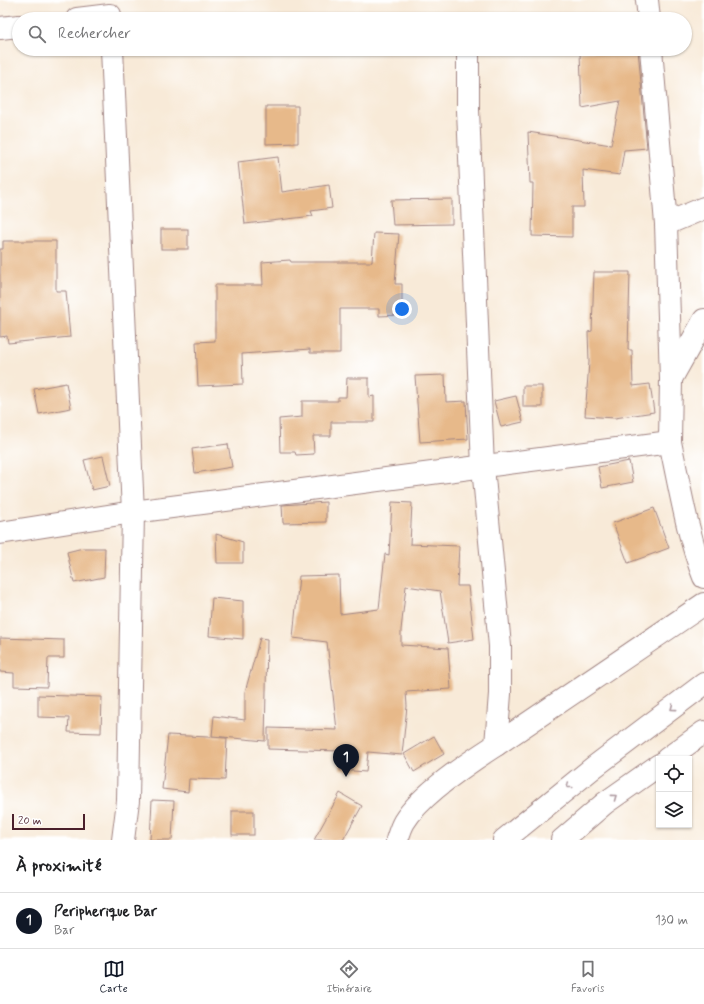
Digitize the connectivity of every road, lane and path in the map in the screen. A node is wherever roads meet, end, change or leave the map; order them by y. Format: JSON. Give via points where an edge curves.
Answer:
{"nodes":[{"id":1,"x":647,"y":0,"type":"edge"},
{"id":2,"x":648,"y":12,"type":"edge"},
{"id":3,"x":12,"y":27,"type":"edge"},
{"id":4,"x":0,"y":28,"type":"edge"},
{"id":5,"x":112,"y":56,"type":"edge"},
{"id":6,"x":468,"y":56,"type":"edge"},
{"id":7,"x":652,"y":56,"type":"edge"},
{"id":8,"x":704,"y":208,"type":"edge"},
{"id":9,"x":666,"y":224,"type":"junction"},
{"id":10,"x":704,"y":320,"type":"edge"},
{"id":11,"x":698,"y":346,"type":"edge"},
{"id":12,"x":671,"y":379,"type":"junction"},
{"id":13,"x":670,"y":442,"type":"junction"},
{"id":14,"x":483,"y":467,"type":"junction"},
{"id":15,"x":133,"y":512,"type":"junction"},
{"id":16,"x":0,"y":533,"type":"edge"},
{"id":17,"x":704,"y":577,"type":"edge"},
{"id":18,"x":704,"y":604,"type":"edge"},
{"id":19,"x":704,"y":684,"type":"edge"},
{"id":20,"x":704,"y":732,"type":"edge"},
{"id":21,"x":496,"y":745,"type":"junction"},
{"id":22,"x":671,"y":756,"type":"edge"},
{"id":23,"x":656,"y":767,"type":"edge"},
{"id":24,"x":123,"y":840,"type":"edge"},
{"id":25,"x":398,"y":840,"type":"edge"},
{"id":26,"x":504,"y":840,"type":"edge"},
{"id":27,"x":562,"y":840,"type":"edge"}],
"edges":[{"from":1,"to":2,"type":"street"},
{"from":3,"to":4,"type":"street"},
{"from":5,"to":15,"type":"street"},
{"from":6,"to":14,"type":"street"},
{"from":7,"to":9,"type":"street"},
{"from":8,"to":9,"type":"street"},
{"from":9,"to":12,"type":"street"},
{"from":10,"to":11,"type":"street"},
{"from":11,"to":12,"type":"street"},
{"from":12,"to":13,"type":"street"},
{"from":13,"to":14,"type":"street"},
{"from":13,"to":17,"type":"street","via":[[688,526]]},
{"from":14,"to":15,"type":"street"},
{"from":14,"to":21,"type":"street","via":[[500,646]]},
{"from":15,"to":16,"type":"street"},
{"from":15,"to":24,"type":"street","via":[[128,801]]},
{"from":18,"to":21,"type":"street"},
{"from":19,"to":26,"type":"street","one_way":true,"via":[[594,767]]},
{"from":20,"to":22,"type":"street"},
{"from":21,"to":25,"type":"street","via":[[429,794],[403,823]]},
{"from":27,"to":23,"type":"street","one_way":true,"via":[[605,803]]}]}
